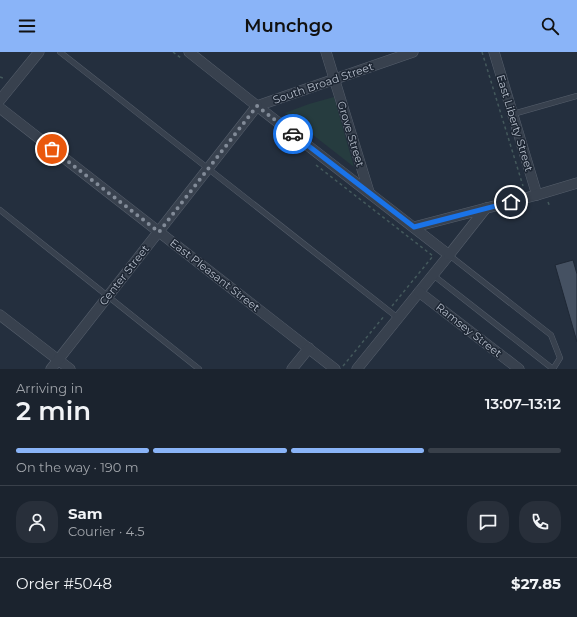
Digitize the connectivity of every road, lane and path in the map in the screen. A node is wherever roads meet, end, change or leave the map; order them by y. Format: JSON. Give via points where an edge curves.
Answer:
{"nodes":[{"id":1,"x":39,"y":52,"type":"edge"},
{"id":2,"x":60,"y":52,"type":"edge"},
{"id":3,"x":173,"y":52,"type":"edge"},
{"id":4,"x":326,"y":52,"type":"edge"},
{"id":5,"x":413,"y":52,"type":"edge"},
{"id":6,"x":482,"y":52,"type":"edge"},
{"id":7,"x":494,"y":52,"type":"edge"},
{"id":8,"x":187,"y":57,"type":"edge"},
{"id":9,"x":0,"y":77,"type":"edge"},
{"id":10,"x":3,"y":78,"type":"dead end"},
{"id":11,"x":335,"y":78,"type":"junction"},
{"id":12,"x":577,"y":96,"type":"edge"},
{"id":13,"x":0,"y":100,"type":"edge"},
{"id":14,"x":257,"y":106,"type":"junction"},
{"id":15,"x":0,"y":108,"type":"edge"},
{"id":16,"x":513,"y":114,"type":"junction"},
{"id":17,"x":315,"y":164,"type":"dead end"},
{"id":18,"x":208,"y":168,"type":"junction"},
{"id":19,"x":577,"y":183,"type":"edge"},
{"id":20,"x":523,"y":186,"type":"dead end"},
{"id":21,"x":369,"y":192,"type":"junction"},
{"id":22,"x":536,"y":195,"type":"junction"},
{"id":23,"x":486,"y":208,"type":"junction"},
{"id":24,"x":0,"y":210,"type":"edge"},
{"id":25,"x":414,"y":227,"type":"junction"},
{"id":26,"x":159,"y":232,"type":"junction"},
{"id":27,"x":449,"y":254,"type":"junction"},
{"id":28,"x":433,"y":275,"type":"junction"},
{"id":29,"x":420,"y":292,"type":"junction"},
{"id":30,"x":108,"y":296,"type":"junction"},
{"id":31,"x":388,"y":311,"type":"junction"},
{"id":32,"x":0,"y":314,"type":"edge"},
{"id":33,"x":398,"y":318,"type":"junction"},
{"id":34,"x":309,"y":348,"type":"junction"},
{"id":35,"x":58,"y":360,"type":"junction"},
{"id":36,"x":51,"y":369,"type":"edge"},
{"id":37,"x":70,"y":369,"type":"edge"},
{"id":38,"x":199,"y":369,"type":"edge"},
{"id":39,"x":292,"y":369,"type":"edge"},
{"id":40,"x":335,"y":369,"type":"edge"},
{"id":41,"x":341,"y":369,"type":"edge"},
{"id":42,"x":357,"y":369,"type":"edge"},
{"id":43,"x":519,"y":369,"type":"edge"},
{"id":44,"x":553,"y":369,"type":"edge"}],
"edges":[{"from":1,"to":13,"type":"street"},
{"from":2,"to":18,"type":"lane"},
{"from":3,"to":8,"type":"path"},
{"from":4,"to":11,"type":"street","name":"Grove Street"},
{"from":5,"to":11,"type":"street","name":"South Broad Street"},
{"from":6,"to":20,"type":"path"},
{"from":7,"to":16,"type":"street","name":"East Liberty Street"},
{"from":8,"to":14,"type":"street"},
{"from":9,"to":10,"type":"path"},
{"from":11,"to":14,"type":"street","name":"South Broad Street"},
{"from":11,"to":21,"type":"street","name":"Grove Street"},
{"from":12,"to":16,"type":"lane"},
{"from":14,"to":18,"type":"street","name":"Center Street"},
{"from":14,"to":21,"type":"street"},
{"from":15,"to":26,"type":"street","name":"East Pleasant Street"},
{"from":16,"to":22,"type":"street","name":"East Liberty Street"},
{"from":17,"to":31,"type":"path","via":[[433,256]]},
{"from":18,"to":26,"type":"street","name":"Center Street"},
{"from":18,"to":31,"type":"lane"},
{"from":19,"to":22,"type":"street"},
{"from":21,"to":25,"type":"street"},
{"from":22,"to":23,"type":"street"},
{"from":23,"to":25,"type":"street"},
{"from":23,"to":27,"type":"street"},
{"from":24,"to":30,"type":"lane"},
{"from":25,"to":27,"type":"street"},
{"from":26,"to":30,"type":"street","name":"Center Street"},
{"from":26,"to":34,"type":"street","name":"East Pleasant Street"},
{"from":27,"to":28,"type":"street"},
{"from":27,"to":44,"type":"lane","via":[[551,335],[560,358]]},
{"from":28,"to":29,"type":"street"},
{"from":28,"to":44,"type":"lane"},
{"from":29,"to":33,"type":"street"},
{"from":29,"to":43,"type":"street","name":"Ramsey Street"},
{"from":30,"to":35,"type":"street","name":"Center Street"},
{"from":30,"to":38,"type":"lane"},
{"from":31,"to":33,"type":"lane"},
{"from":31,"to":41,"type":"path"},
{"from":32,"to":35,"type":"street"},
{"from":33,"to":42,"type":"street"},
{"from":34,"to":39,"type":"street"},
{"from":34,"to":40,"type":"street","name":"East Pleasant Street"},
{"from":35,"to":36,"type":"street","name":"Center Street"},
{"from":35,"to":37,"type":"street"}]}
